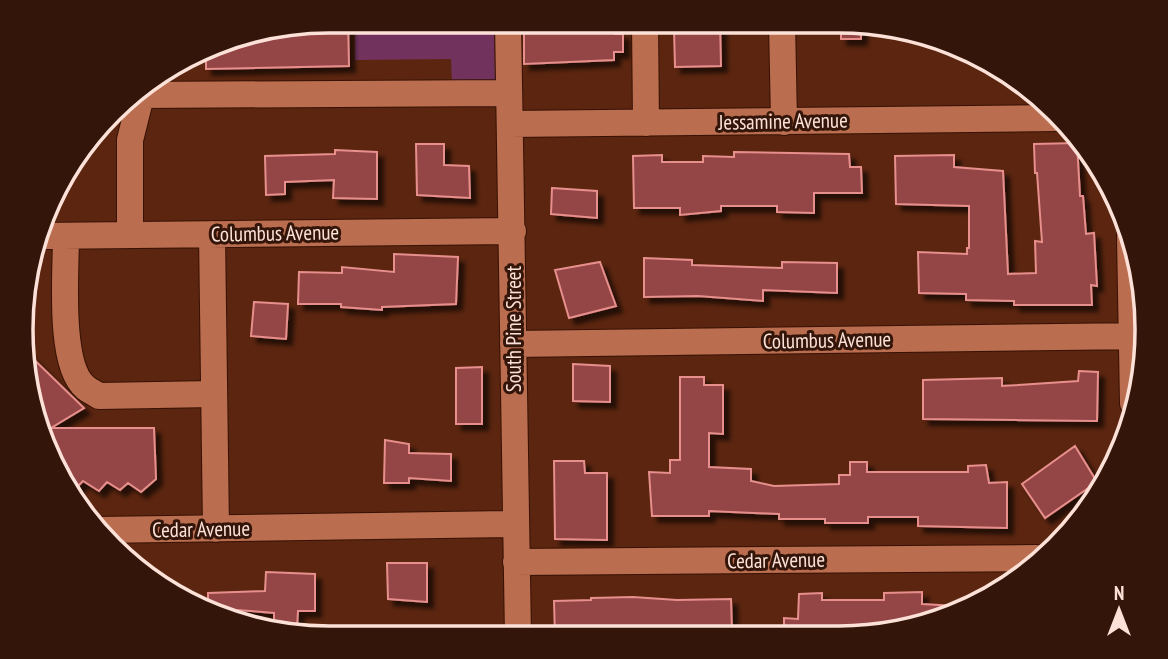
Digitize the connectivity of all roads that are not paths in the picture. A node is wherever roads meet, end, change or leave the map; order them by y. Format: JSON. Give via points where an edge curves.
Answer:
{"nodes":[{"id":1,"x":508,"y":33,"type":"edge"},
{"id":2,"x":645,"y":33,"type":"edge"},
{"id":3,"x":782,"y":33,"type":"edge"},
{"id":4,"x":156,"y":89,"type":"edge"},
{"id":5,"x":509,"y":93,"type":"junction"},
{"id":6,"x":139,"y":103,"type":"edge"},
{"id":7,"x":1046,"y":118,"type":"edge"},
{"id":8,"x":784,"y":122,"type":"junction"},
{"id":9,"x":646,"y":123,"type":"junction"},
{"id":10,"x":510,"y":124,"type":"junction"},
{"id":11,"x":513,"y":231,"type":"junction"},
{"id":12,"x":212,"y":234,"type":"junction"},
{"id":13,"x":130,"y":235,"type":"junction"},
{"id":14,"x":48,"y":236,"type":"edge"},
{"id":15,"x":66,"y":236,"type":"junction"},
{"id":16,"x":1135,"y":336,"type":"edge"},
{"id":17,"x":513,"y":344,"type":"junction"},
{"id":18,"x":214,"y":394,"type":"junction"},
{"id":19,"x":516,"y":524,"type":"junction"},
{"id":20,"x":216,"y":529,"type":"junction"},
{"id":21,"x":112,"y":530,"type":"edge"},
{"id":22,"x":1027,"y":558,"type":"edge"},
{"id":23,"x":516,"y":562,"type":"junction"},
{"id":24,"x":518,"y":626,"type":"edge"}],
"edges":[{"from":1,"to":5,"type":"street","name":"South Pine Street"},
{"from":2,"to":9,"type":"street"},
{"from":3,"to":8,"type":"street"},
{"from":4,"to":5,"type":"street"},
{"from":5,"to":10,"type":"street","name":"South Pine Street"},
{"from":6,"to":13,"type":"street","via":[[130,140]]},
{"from":7,"to":8,"type":"street","name":"Jessamine Avenue"},
{"from":8,"to":9,"type":"street","name":"Jessamine Avenue"},
{"from":9,"to":10,"type":"street","name":"Jessamine Avenue"},
{"from":10,"to":11,"type":"street","name":"South Pine Street"},
{"from":11,"to":12,"type":"street","name":"Columbus Avenue"},
{"from":11,"to":17,"type":"street","name":"South Pine Street"},
{"from":12,"to":13,"type":"street","name":"Columbus Avenue"},
{"from":12,"to":18,"type":"street"},
{"from":13,"to":15,"type":"street","name":"Columbus Avenue"},
{"from":14,"to":15,"type":"street","name":"Columbus Avenue"},
{"from":15,"to":18,"type":"street","via":[[66,338],[71,362],[84,387],[99,396]]},
{"from":16,"to":17,"type":"street","name":"Columbus Avenue"},
{"from":17,"to":19,"type":"street","name":"South Pine Street"},
{"from":18,"to":20,"type":"street"},
{"from":19,"to":20,"type":"street","name":"Cedar Avenue"},
{"from":19,"to":23,"type":"street","name":"South Pine Street"},
{"from":20,"to":21,"type":"street","name":"Cedar Avenue"},
{"from":22,"to":23,"type":"street","name":"Cedar Avenue"},
{"from":23,"to":24,"type":"street","name":"South Pine Street"}]}
